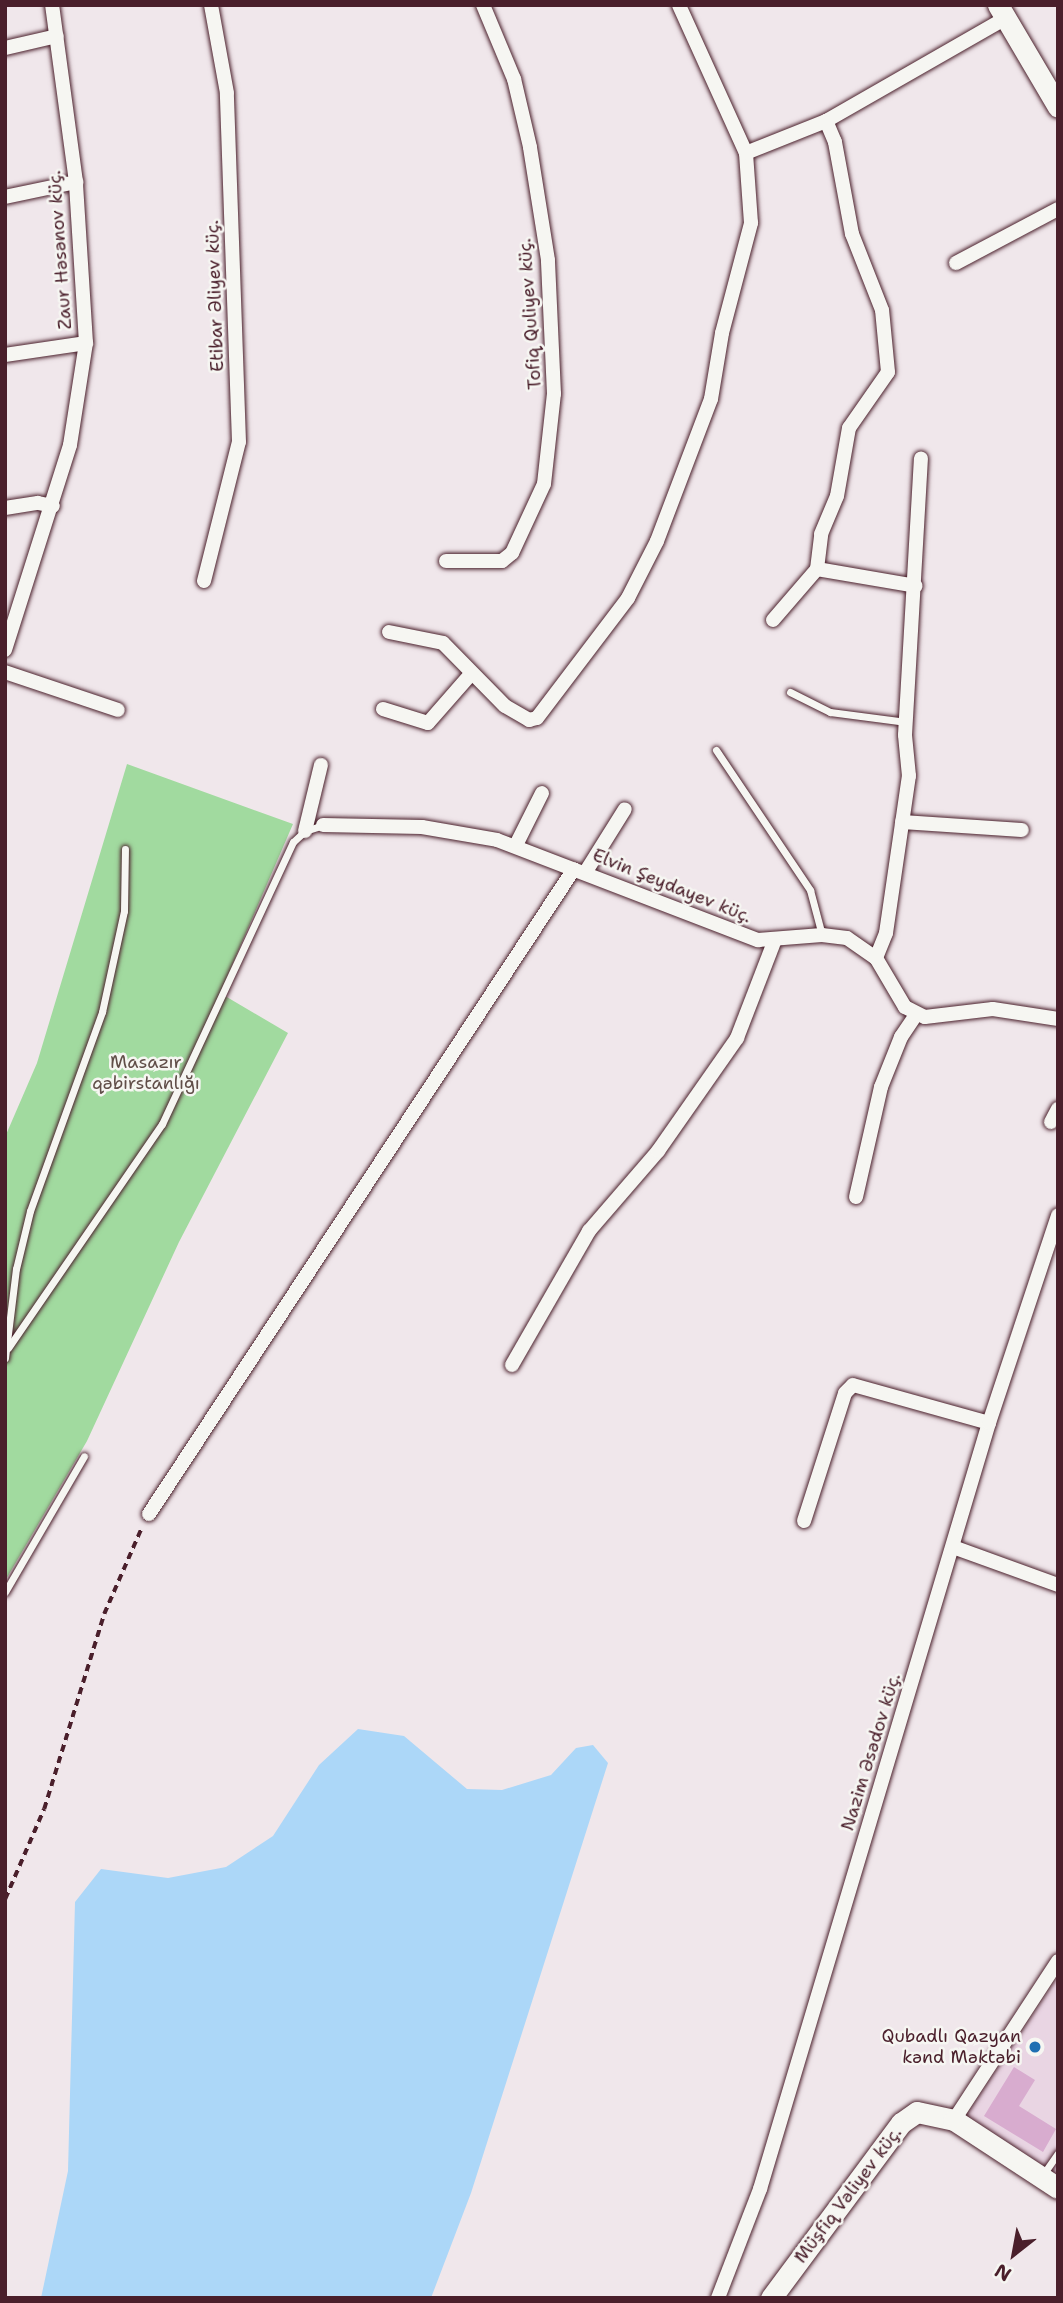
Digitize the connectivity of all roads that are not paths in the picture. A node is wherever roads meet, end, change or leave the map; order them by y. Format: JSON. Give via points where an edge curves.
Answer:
{"nodes":[{"id":1,"x":52,"y":5,"type":"edge"},
{"id":2,"x":211,"y":5,"type":"edge"},
{"id":3,"x":483,"y":5,"type":"edge"},
{"id":4,"x":679,"y":5,"type":"edge"},
{"id":5,"x":1002,"y":12,"type":"edge"},
{"id":6,"x":57,"y":36,"type":"junction"},
{"id":7,"x":5,"y":48,"type":"edge"},
{"id":8,"x":1058,"y":107,"type":"edge"},
{"id":9,"x":826,"y":121,"type":"junction"},
{"id":10,"x":746,"y":153,"type":"junction"},
{"id":11,"x":76,"y":182,"type":"junction"},
{"id":12,"x":5,"y":197,"type":"edge"},
{"id":13,"x":1058,"y":209,"type":"edge"},
{"id":14,"x":956,"y":262,"type":"dead end"},
{"id":15,"x":86,"y":343,"type":"junction"},
{"id":16,"x":5,"y":355,"type":"edge"},
{"id":17,"x":921,"y":458,"type":"dead end"},
{"id":18,"x":53,"y":506,"type":"junction"},
{"id":19,"x":5,"y":508,"type":"edge"},
{"id":20,"x":446,"y":561,"type":"dead end"},
{"id":21,"x":817,"y":569,"type":"junction"},
{"id":22,"x":204,"y":582,"type":"dead end"},
{"id":23,"x":916,"y":586,"type":"junction"},
{"id":24,"x":773,"y":620,"type":"dead end"},
{"id":25,"x":389,"y":632,"type":"dead end"},
{"id":26,"x":5,"y":650,"type":"edge"},
{"id":27,"x":5,"y":672,"type":"edge"},
{"id":28,"x":470,"y":675,"type":"junction"},
{"id":29,"x":790,"y":692,"type":"dead end"},
{"id":30,"x":383,"y":709,"type":"dead end"},
{"id":31,"x":118,"y":710,"type":"dead end"},
{"id":32,"x":906,"y":722,"type":"junction"},
{"id":33,"x":716,"y":750,"type":"dead end"},
{"id":34,"x":321,"y":765,"type":"dead end"},
{"id":35,"x":542,"y":793,"type":"dead end"},
{"id":36,"x":625,"y":809,"type":"dead end"},
{"id":37,"x":902,"y":822,"type":"junction"},
{"id":38,"x":323,"y":825,"type":"joint"},
{"id":39,"x":1022,"y":830,"type":"dead end"},
{"id":40,"x":305,"y":831,"type":"junction"},
{"id":41,"x":516,"y":845,"type":"junction"},
{"id":42,"x":125,"y":849,"type":"dead end"},
{"id":43,"x":580,"y":871,"type":"junction"},
{"id":44,"x":822,"y":935,"type":"junction"},
{"id":45,"x":774,"y":942,"type":"junction"},
{"id":46,"x":876,"y":958,"type":"junction"},
{"id":47,"x":916,"y":1015,"type":"junction"},
{"id":48,"x":1058,"y":1019,"type":"edge"},
{"id":49,"x":856,"y":1197,"type":"dead end"},
{"id":50,"x":1057,"y":1218,"type":"edge"},
{"id":51,"x":8,"y":1348,"type":"junction"},
{"id":52,"x":5,"y":1358,"type":"edge"},
{"id":53,"x":512,"y":1365,"type":"dead end"},
{"id":54,"x":989,"y":1423,"type":"junction"},
{"id":55,"x":84,"y":1456,"type":"dead end"},
{"id":56,"x":149,"y":1514,"type":"road end"},
{"id":57,"x":804,"y":1521,"type":"dead end"},
{"id":58,"x":953,"y":1548,"type":"junction"},
{"id":59,"x":1058,"y":1585,"type":"edge"},
{"id":60,"x":5,"y":1592,"type":"edge"},
{"id":61,"x":1058,"y":1961,"type":"edge"},
{"id":62,"x":954,"y":2120,"type":"junction"},
{"id":63,"x":1058,"y":2153,"type":"edge"},
{"id":64,"x":1049,"y":2182,"type":"edge"},
{"id":65,"x":718,"y":2298,"type":"edge"},
{"id":66,"x":771,"y":2298,"type":"edge"}],
"edges":[{"from":1,"to":6,"type":"street","name":"Zaur Həsənov küç."},
{"from":2,"to":22,"type":"street","name":"Etibar Əliyev küç.","via":[[227,93],[239,442]]},
{"from":3,"to":20,"type":"street","name":"Tofiq Quliyev küç.","via":[[514,79],[548,260],[552,437],[544,484],[512,553],[502,561]]},
{"from":4,"to":10,"type":"street"},
{"from":5,"to":8,"type":"street"},
{"from":5,"to":9,"type":"street"},
{"from":6,"to":7,"type":"street"},
{"from":6,"to":11,"type":"street","name":"Zaur Həsənov küç."},
{"from":9,"to":10,"type":"street"},
{"from":9,"to":21,"type":"street","via":[[835,142],[852,234],[883,310],[888,372],[849,428],[837,496],[821,534]]},
{"from":10,"to":28,"type":"street","via":[[751,223],[722,333],[711,399],[642,572],[537,718],[520,716]]},
{"from":11,"to":12,"type":"street"},
{"from":11,"to":15,"type":"street","name":"Zaur Həsənov küç."},
{"from":13,"to":14,"type":"street"},
{"from":15,"to":16,"type":"street"},
{"from":15,"to":18,"type":"street","name":"Zaur Həsənov küç.","via":[[78,408]]},
{"from":17,"to":23,"type":"street"},
{"from":18,"to":19,"type":"street","via":[[38,503]]},
{"from":18,"to":26,"type":"street","name":"Zaur Həsənov küç."},
{"from":21,"to":23,"type":"street"},
{"from":21,"to":24,"type":"street"},
{"from":23,"to":32,"type":"street"},
{"from":25,"to":28,"type":"street","via":[[443,643]]},
{"from":27,"to":31,"type":"street"},
{"from":28,"to":30,"type":"street","via":[[428,723]]},
{"from":29,"to":32,"type":"lane","via":[[830,712]]},
{"from":32,"to":37,"type":"street","via":[[909,776]]},
{"from":33,"to":44,"type":"lane","via":[[810,890]]},
{"from":34,"to":40,"type":"street"},
{"from":35,"to":41,"type":"street"},
{"from":36,"to":43,"type":"street"},
{"from":37,"to":39,"type":"street"},
{"from":37,"to":46,"type":"street","via":[[886,933]]},
{"from":38,"to":40,"type":"lane"},
{"from":38,"to":41,"type":"street","name":"Elvin Şeydayev küç.","via":[[422,827]]},
{"from":40,"to":51,"type":"lane","via":[[284,858],[162,1124],[91,1223],[18,1340]]},
{"from":41,"to":43,"type":"street","name":"Elvin Şeydayev küç."},
{"from":42,"to":51,"type":"lane","via":[[124,911],[102,1012],[30,1211],[16,1269]]},
{"from":43,"to":45,"type":"street","name":"Elvin Şeydayev küç.","via":[[740,936]]},
{"from":43,"to":56,"type":"street"},
{"from":44,"to":45,"type":"street","name":"Elvin Şeydayev küç."},
{"from":44,"to":46,"type":"street","name":"Elvin Şeydayev küç.","via":[[847,938]]},
{"from":45,"to":53,"type":"street","via":[[737,1038],[658,1152],[589,1231]]},
{"from":46,"to":47,"type":"street","name":"Elvin Şeydayev küç.","via":[[905,1007]]},
{"from":47,"to":48,"type":"street","via":[[948,1018],[993,1009]]},
{"from":47,"to":49,"type":"street","via":[[901,1037],[881,1087]]},
{"from":50,"to":54,"type":"street","name":"Nazim Əsədov küç."},
{"from":51,"to":52,"type":"lane"},
{"from":54,"to":57,"type":"street","via":[[853,1385],[845,1393]]},
{"from":54,"to":58,"type":"street","name":"Nazim Əsədov küç."},
{"from":55,"to":60,"type":"lane"},
{"from":58,"to":59,"type":"street"},
{"from":58,"to":65,"type":"street","name":"Nazim Əsədov küç.","via":[[760,2189]]},
{"from":61,"to":62,"type":"street"},
{"from":62,"to":64,"type":"street","name":"Müşfiq Vəliyev küç."},
{"from":62,"to":66,"type":"street","name":"Müşfiq Vəliyev küç.","via":[[924,2110],[901,2123]]},
{"from":63,"to":64,"type":"lane"}]}
